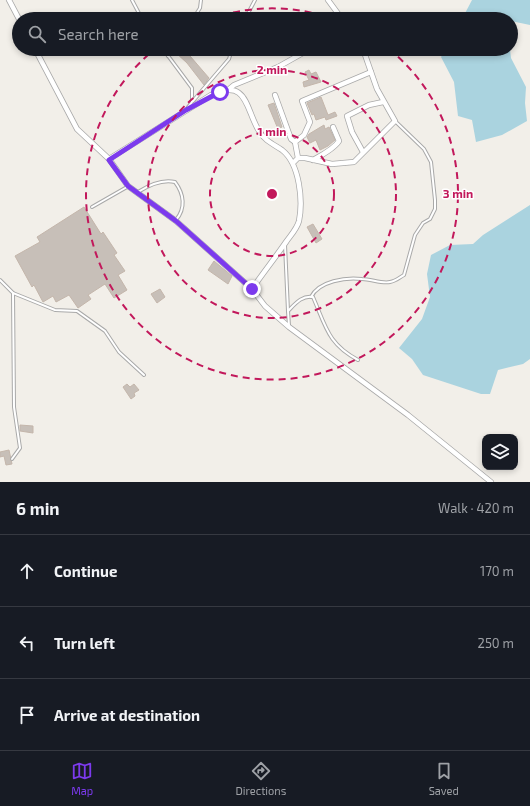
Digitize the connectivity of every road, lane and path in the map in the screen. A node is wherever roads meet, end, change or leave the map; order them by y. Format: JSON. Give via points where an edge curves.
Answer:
{"nodes":[{"id":1,"x":9,"y":0,"type":"edge"},
{"id":2,"x":132,"y":0,"type":"edge"},
{"id":3,"x":201,"y":0,"type":"edge"},
{"id":4,"x":255,"y":0,"type":"edge"},
{"id":5,"x":328,"y":0,"type":"edge"},
{"id":6,"x":15,"y":12,"type":"edge"},
{"id":7,"x":138,"y":12,"type":"edge"},
{"id":8,"x":197,"y":12,"type":"edge"},
{"id":9,"x":249,"y":12,"type":"edge"},
{"id":10,"x":337,"y":12,"type":"edge"},
{"id":11,"x":39,"y":56,"type":"edge"},
{"id":12,"x":168,"y":56,"type":"edge"},
{"id":13,"x":230,"y":56,"type":"edge"},
{"id":14,"x":298,"y":56,"type":"edge"},
{"id":15,"x":365,"y":56,"type":"edge"},
{"id":16,"x":371,"y":72,"type":"junction"},
{"id":17,"x":228,"y":90,"type":"junction"},
{"id":18,"x":275,"y":95,"type":"dead end"},
{"id":19,"x":192,"y":102,"type":"junction"},
{"id":20,"x":383,"y":102,"type":"junction"},
{"id":21,"x":186,"y":110,"type":"junction"},
{"id":22,"x":395,"y":121,"type":"junction"},
{"id":23,"x":333,"y":127,"type":"dead end"},
{"id":24,"x":295,"y":142,"type":"junction"},
{"id":25,"x":363,"y":152,"type":"junction"},
{"id":26,"x":298,"y":158,"type":"junction"},
{"id":27,"x":109,"y":160,"type":"junction"},
{"id":28,"x":313,"y":160,"type":"junction"},
{"id":29,"x":293,"y":164,"type":"junction"},
{"id":30,"x":128,"y":186,"type":"junction"},
{"id":31,"x":138,"y":192,"type":"junction"},
{"id":32,"x":92,"y":207,"type":"dead end"},
{"id":33,"x":176,"y":221,"type":"junction"},
{"id":34,"x":285,"y":243,"type":"junction"},
{"id":35,"x":0,"y":280,"type":"edge"},
{"id":36,"x":252,"y":289,"type":"junction"},
{"id":37,"x":13,"y":293,"type":"junction"},
{"id":38,"x":312,"y":296,"type":"junction"},
{"id":39,"x":288,"y":311,"type":"junction"},
{"id":40,"x":289,"y":327,"type":"junction"},
{"id":41,"x":358,"y":360,"type":"dead end"},
{"id":42,"x":144,"y":374,"type":"dead end"},
{"id":43,"x":12,"y":460,"type":"dead end"},
{"id":44,"x":491,"y":482,"type":"edge"}],
"edges":[{"from":1,"to":6,"type":"street"},
{"from":2,"to":7,"type":"lane"},
{"from":3,"to":8,"type":"lane"},
{"from":4,"to":9,"type":"lane"},
{"from":5,"to":10,"type":"street"},
{"from":11,"to":27,"type":"street","via":[[77,129]]},
{"from":12,"to":19,"type":"lane","via":[[192,88]]},
{"from":13,"to":19,"type":"lane"},
{"from":14,"to":17,"type":"street"},
{"from":15,"to":16,"type":"street"},
{"from":16,"to":20,"type":"street"},
{"from":16,"to":24,"type":"street","via":[[302,100],[310,122],[304,135]]},
{"from":17,"to":21,"type":"street"},
{"from":17,"to":29,"type":"street","via":[[240,93],[248,102],[259,131],[270,144],[283,151]]},
{"from":18,"to":24,"type":"street","via":[[291,139]]},
{"from":19,"to":21,"type":"lane"},
{"from":20,"to":22,"type":"street"},
{"from":20,"to":25,"type":"street","via":[[369,105],[347,116]]},
{"from":21,"to":27,"type":"street"},
{"from":22,"to":25,"type":"street"},
{"from":22,"to":38,"type":"lane","via":[[424,149],[431,162],[436,200],[430,219],[423,223],[415,235],[404,275],[389,282],[361,278],[340,280],[314,290]]},
{"from":23,"to":28,"type":"street","via":[[338,144]]},
{"from":24,"to":26,"type":"street"},
{"from":25,"to":28,"type":"street","via":[[354,162],[332,164]]},
{"from":26,"to":28,"type":"street"},
{"from":26,"to":29,"type":"street"},
{"from":27,"to":30,"type":"street"},
{"from":29,"to":34,"type":"street","via":[[300,186],[300,215],[298,224]]},
{"from":30,"to":31,"type":"street"},
{"from":30,"to":32,"type":"lane"},
{"from":31,"to":33,"type":"street"},
{"from":31,"to":33,"type":"lane","via":[[147,186],[168,180],[175,182],[180,188],[183,201],[182,213]]},
{"from":33,"to":36,"type":"street"},
{"from":34,"to":36,"type":"street"},
{"from":34,"to":39,"type":"lane"},
{"from":35,"to":37,"type":"lane"},
{"from":36,"to":40,"type":"street","via":[[265,306]]},
{"from":37,"to":42,"type":"lane","via":[[55,310],[77,311],[105,331],[118,352]]},
{"from":37,"to":43,"type":"lane","via":[[14,407],[20,448]]},
{"from":38,"to":39,"type":"lane","via":[[299,301]]},
{"from":38,"to":41,"type":"lane","via":[[332,340],[342,352]]},
{"from":39,"to":40,"type":"lane"},
{"from":40,"to":44,"type":"street","via":[[408,415]]}]}
